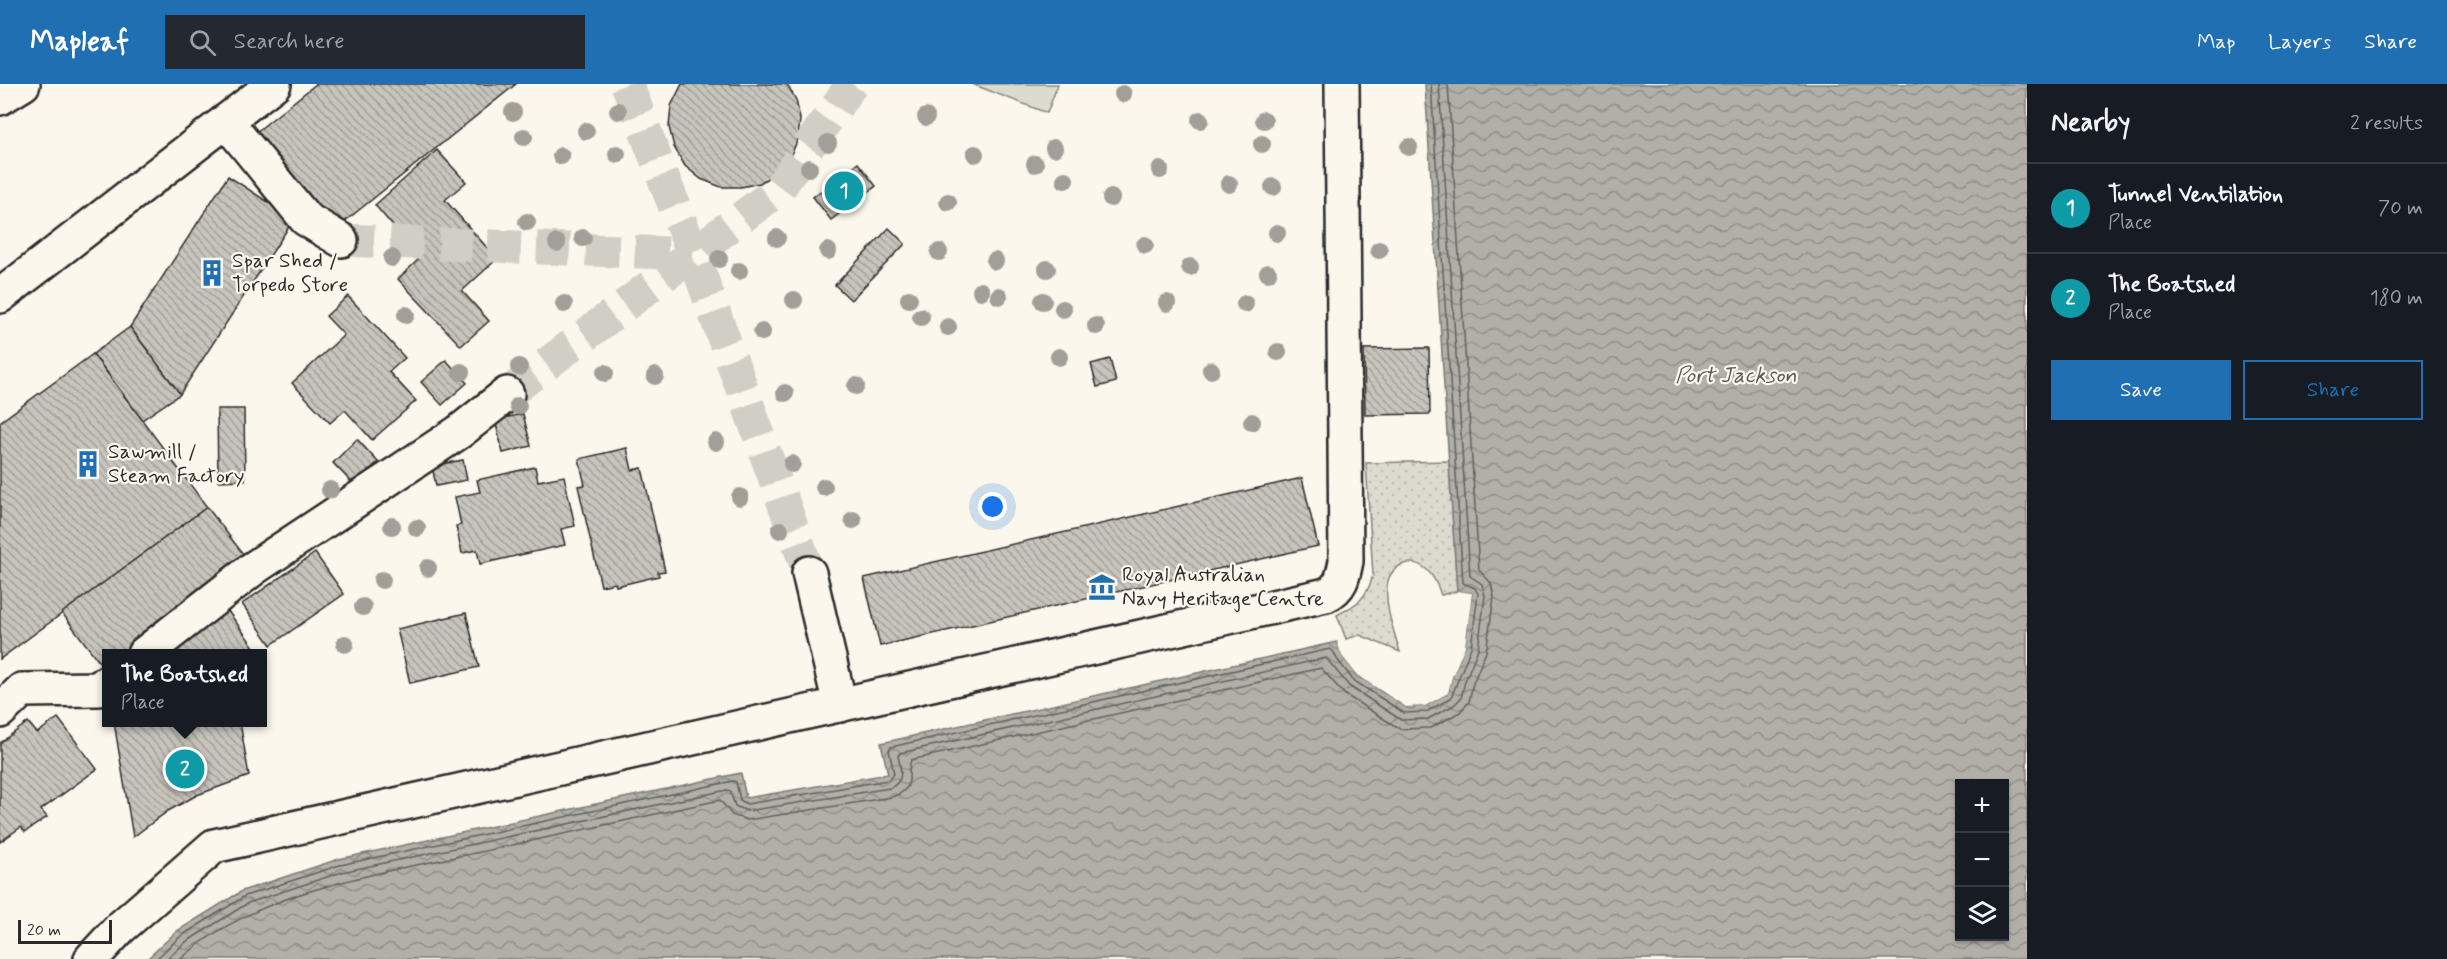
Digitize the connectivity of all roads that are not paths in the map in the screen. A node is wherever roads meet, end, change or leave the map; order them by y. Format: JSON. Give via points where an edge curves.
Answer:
{"nodes":[{"id":1,"x":23,"y":84,"type":"edge"},
{"id":2,"x":274,"y":84,"type":"edge"},
{"id":3,"x":1342,"y":84,"type":"edge"},
{"id":4,"x":0,"y":98,"type":"edge"},
{"id":5,"x":226,"y":121,"type":"junction"},
{"id":6,"x":341,"y":240,"type":"tunnel mouth"},
{"id":7,"x":0,"y":296,"type":"edge"},
{"id":8,"x":507,"y":394,"type":"tunnel mouth"},
{"id":9,"x":809,"y":573,"type":"tunnel mouth"},
{"id":10,"x":150,"y":649,"type":"edge"},
{"id":11,"x":102,"y":686,"type":"edge"},
{"id":12,"x":840,"y":705,"type":"junction"},
{"id":13,"x":0,"y":711,"type":"edge"},
{"id":14,"x":91,"y":959,"type":"edge"}],
"edges":[{"from":1,"to":4,"type":"lane"},
{"from":2,"to":5,"type":"lane"},
{"from":3,"to":12,"type":"lane","via":[[1346,561],[1336,590]]},
{"from":5,"to":6,"type":"lane","via":[[306,219]]},
{"from":5,"to":7,"type":"lane"},
{"from":8,"to":10,"type":"lane","via":[[459,432],[254,568]]},
{"from":9,"to":12,"type":"lane"},
{"from":11,"to":13,"type":"lane","via":[[22,690]]},
{"from":12,"to":14,"type":"lane","via":[[214,846],[120,928]]}]}
